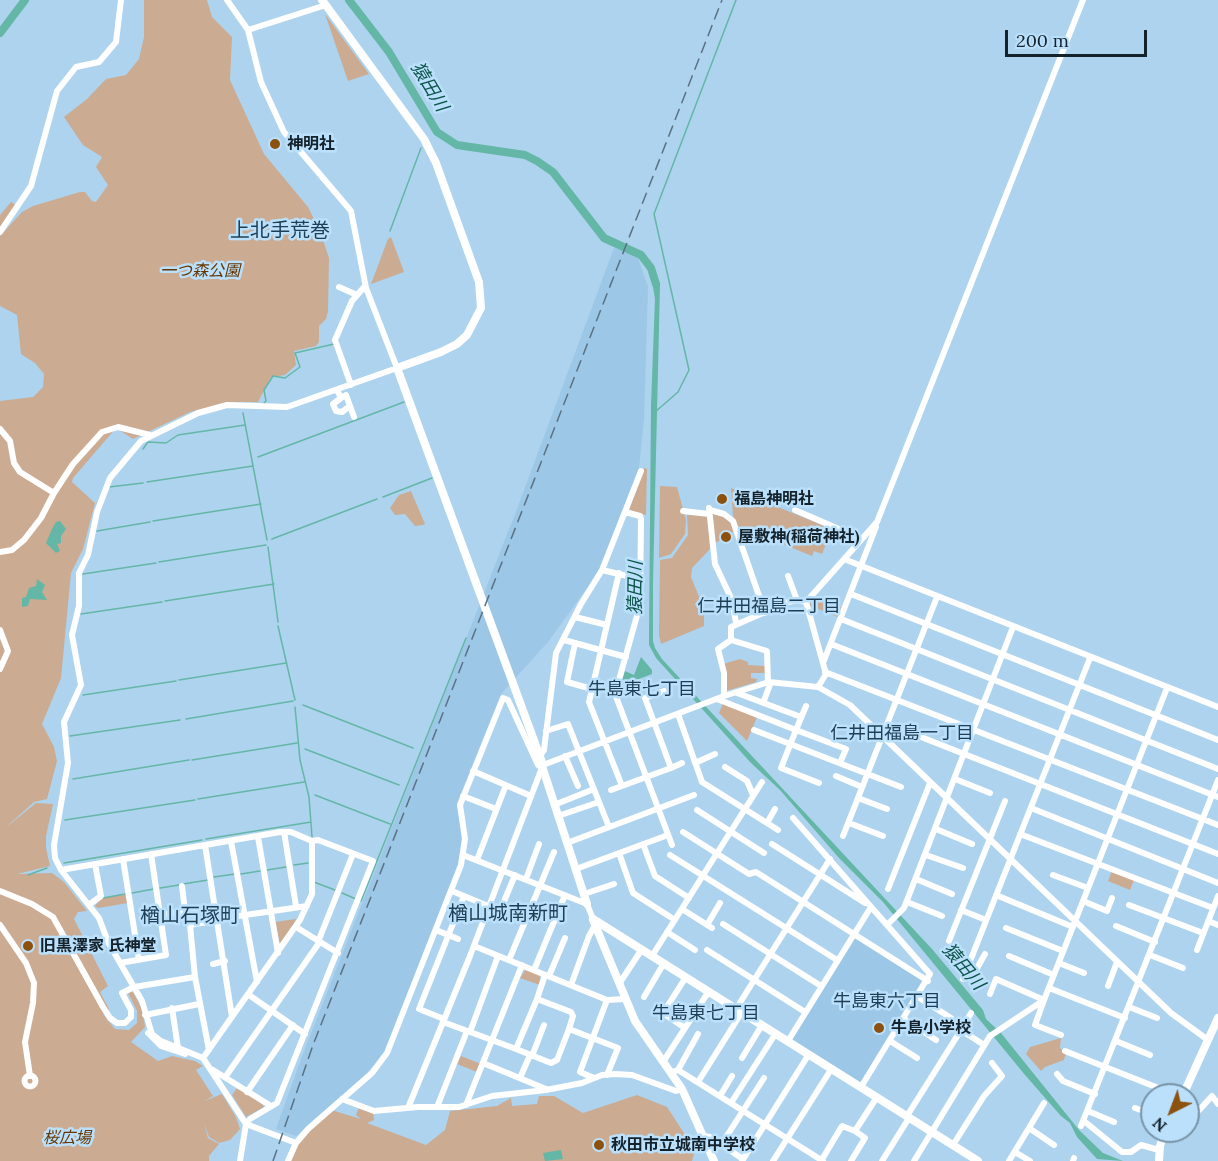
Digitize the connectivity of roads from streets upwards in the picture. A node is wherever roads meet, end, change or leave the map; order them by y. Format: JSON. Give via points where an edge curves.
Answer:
{"nodes":[{"id":1,"x":121,"y":0,"type":"edge"},
{"id":2,"x":227,"y":0,"type":"edge"},
{"id":3,"x":1083,"y":0,"type":"edge"},
{"id":4,"x":324,"y":3,"type":"edge"},
{"id":5,"x":248,"y":30,"type":"junction"},
{"id":6,"x":0,"y":232,"type":"edge"},
{"id":7,"x":365,"y":286,"type":"junction"},
{"id":8,"x":339,"y":287,"type":"dead end"},
{"id":9,"x":357,"y":295,"type":"junction"},
{"id":10,"x":397,"y":368,"type":"junction"},
{"id":11,"x":351,"y":385,"type":"junction"},
{"id":12,"x":337,"y":390,"type":"junction"},
{"id":13,"x":341,"y":398,"type":"junction"},
{"id":14,"x":350,"y":406,"type":"junction"},
{"id":15,"x":354,"y":417,"type":"dead end"},
{"id":16,"x":0,"y":429,"type":"edge"},
{"id":17,"x":150,"y":435,"type":"junction"},
{"id":18,"x":641,"y":471,"type":"dead end"},
{"id":19,"x":54,"y":493,"type":"junction"},
{"id":20,"x":795,"y":510,"type":"dead end"},
{"id":21,"x":710,"y":511,"type":"junction"},
{"id":22,"x":625,"y":512,"type":"junction"},
{"id":23,"x":683,"y":512,"type":"dead end"},
{"id":24,"x":877,"y":522,"type":"junction"},
{"id":25,"x":862,"y":539,"type":"junction"},
{"id":26,"x":0,"y":552,"type":"edge"},
{"id":27,"x":844,"y":560,"type":"junction"},
{"id":28,"x":862,"y":567,"type":"junction"},
{"id":29,"x":602,"y":570,"type":"junction"},
{"id":30,"x":619,"y":573,"type":"junction"},
{"id":31,"x":788,"y":576,"type":"dead end"},
{"id":32,"x":640,"y":579,"type":"junction"},
{"id":33,"x":851,"y":594,"type":"junction"},
{"id":34,"x":937,"y":597,"type":"junction"},
{"id":35,"x":796,"y":600,"type":"junction"},
{"id":36,"x":806,"y":602,"type":"junction"},
{"id":37,"x":765,"y":613,"type":"junction"},
{"id":38,"x":575,"y":617,"type":"junction"},
{"id":39,"x":841,"y":619,"type":"junction"},
{"id":40,"x":736,"y":623,"type":"junction"},
{"id":41,"x":927,"y":624,"type":"junction"},
{"id":42,"x":607,"y":625,"type":"junction"},
{"id":43,"x":1014,"y":627,"type":"junction"},
{"id":44,"x":0,"y":630,"type":"edge"},
{"id":45,"x":564,"y":640,"type":"junction"},
{"id":46,"x":731,"y":640,"type":"junction"},
{"id":47,"x":575,"y":643,"type":"junction"},
{"id":48,"x":831,"y":644,"type":"junction"},
{"id":49,"x":601,"y":650,"type":"junction"},
{"id":50,"x":917,"y":650,"type":"junction"},
{"id":51,"x":1003,"y":654,"type":"junction"},
{"id":52,"x":626,"y":657,"type":"junction"},
{"id":53,"x":1090,"y":658,"type":"junction"},
{"id":54,"x":823,"y":664,"type":"junction"},
{"id":55,"x":0,"y":669,"type":"edge"},
{"id":56,"x":825,"y":672,"type":"junction"},
{"id":57,"x":907,"y":674,"type":"junction"},
{"id":58,"x":994,"y":679,"type":"junction"},
{"id":59,"x":770,"y":682,"type":"junction"},
{"id":60,"x":1079,"y":685,"type":"junction"},
{"id":61,"x":818,"y":687,"type":"junction"},
{"id":62,"x":1167,"y":688,"type":"junction"},
{"id":63,"x":592,"y":689,"type":"junction"},
{"id":64,"x":664,"y":691,"type":"dead end"},
{"id":65,"x":736,"y":692,"type":"junction"},
{"id":66,"x":724,"y":696,"type":"junction"},
{"id":67,"x":897,"y":699,"type":"junction"},
{"id":68,"x":714,"y":700,"type":"junction"},
{"id":69,"x":764,"y":703,"type":"junction"},
{"id":70,"x":984,"y":704,"type":"junction"},
{"id":71,"x":806,"y":706,"type":"dead end"},
{"id":72,"x":1218,"y":707,"type":"edge"},
{"id":73,"x":1070,"y":709,"type":"junction"},
{"id":74,"x":678,"y":714,"type":"junction"},
{"id":75,"x":1156,"y":714,"type":"junction"},
{"id":76,"x":801,"y":717,"type":"junction"},
{"id":77,"x":655,"y":723,"type":"junction"},
{"id":78,"x":888,"y":724,"type":"junction"},
{"id":79,"x":974,"y":729,"type":"junction"},
{"id":80,"x":754,"y":730,"type":"dead end"},
{"id":81,"x":796,"y":730,"type":"junction"},
{"id":82,"x":546,"y":731,"type":"junction"},
{"id":83,"x":629,"y":733,"type":"junction"},
{"id":84,"x":1060,"y":733,"type":"junction"},
{"id":85,"x":883,"y":736,"type":"junction"},
{"id":86,"x":1146,"y":740,"type":"junction"},
{"id":87,"x":1218,"y":740,"type":"edge"},
{"id":88,"x":604,"y":741,"type":"junction"},
{"id":89,"x":790,"y":743,"type":"junction"},
{"id":90,"x":579,"y":751,"type":"junction"},
{"id":91,"x":715,"y":754,"type":"dead end"},
{"id":92,"x":964,"y":754,"type":"junction"},
{"id":93,"x":566,"y":756,"type":"junction"},
{"id":94,"x":1050,"y":758,"type":"junction"},
{"id":95,"x":542,"y":763,"type":"junction"},
{"id":96,"x":682,"y":763,"type":"dead end"},
{"id":97,"x":695,"y":763,"type":"junction"},
{"id":98,"x":840,"y":763,"type":"junction"},
{"id":99,"x":1137,"y":764,"type":"junction"},
{"id":100,"x":724,"y":767,"type":"dead end"},
{"id":101,"x":671,"y":768,"type":"junction"},
{"id":102,"x":1218,"y":769,"type":"edge"},
{"id":103,"x":473,"y":771,"type":"junction"},
{"id":104,"x":867,"y":773,"type":"junction"},
{"id":105,"x":836,"y":776,"type":"dead end"},
{"id":106,"x":646,"y":778,"type":"junction"},
{"id":107,"x":955,"y":779,"type":"junction"},
{"id":108,"x":1218,"y":780,"type":"edge"},
{"id":109,"x":762,"y":782,"type":"dead end"},
{"id":110,"x":819,"y":783,"type":"dead end"},
{"id":111,"x":930,"y":783,"type":"junction"},
{"id":112,"x":1040,"y":783,"type":"junction"},
{"id":113,"x":506,"y":785,"type":"junction"},
{"id":114,"x":578,"y":786,"type":"dead end"},
{"id":115,"x":622,"y":786,"type":"junction"},
{"id":116,"x":901,"y":786,"type":"dead end"},
{"id":117,"x":862,"y":787,"type":"junction"},
{"id":118,"x":594,"y":789,"type":"junction"},
{"id":119,"x":1127,"y":789,"type":"junction"},
{"id":120,"x":611,"y":790,"type":"dead end"},
{"id":121,"x":990,"y":793,"type":"dead end"},
{"id":122,"x":694,"y":795,"type":"dead end"},
{"id":123,"x":753,"y":795,"type":"junction"},
{"id":124,"x":463,"y":796,"type":"junction"},
{"id":125,"x":531,"y":796,"type":"junction"},
{"id":126,"x":1215,"y":796,"type":"edge"},
{"id":127,"x":858,"y":798,"type":"junction"},
{"id":128,"x":947,"y":799,"type":"junction"},
{"id":129,"x":1005,"y":801,"type":"dead end"},
{"id":130,"x":599,"y":802,"type":"junction"},
{"id":131,"x":554,"y":805,"type":"junction"},
{"id":132,"x":744,"y":808,"type":"junction"},
{"id":133,"x":1030,"y":808,"type":"junction"},
{"id":134,"x":496,"y":809,"type":"junction"},
{"id":135,"x":657,"y":809,"type":"junction"},
{"id":136,"x":775,"y":809,"type":"dead end"},
{"id":137,"x":887,"y":809,"type":"dead end"},
{"id":138,"x":697,"y":810,"type":"dead end"},
{"id":139,"x":1118,"y":813,"type":"junction"},
{"id":140,"x":558,"y":816,"type":"junction"},
{"id":141,"x":793,"y":818,"type":"dead end"},
{"id":142,"x":1203,"y":819,"type":"junction"},
{"id":143,"x":766,"y":823,"type":"junction"},
{"id":144,"x":849,"y":823,"type":"junction"},
{"id":145,"x":1218,"y":825,"type":"edge"},
{"id":146,"x":609,"y":827,"type":"junction"},
{"id":147,"x":936,"y":829,"type":"junction"},
{"id":148,"x":778,"y":830,"type":"dead end"},
{"id":149,"x":730,"y":831,"type":"junction"},
{"id":150,"x":284,"y":832,"type":"junction"},
{"id":151,"x":684,"y":832,"type":"dead end"},
{"id":152,"x":1020,"y":834,"type":"junction"},
{"id":153,"x":668,"y":835,"type":"junction"},
{"id":154,"x":843,"y":836,"type":"dead end"},
{"id":155,"x":883,"y":836,"type":"dead end"},
{"id":156,"x":258,"y":837,"type":"junction"},
{"id":157,"x":1108,"y":838,"type":"junction"},
{"id":158,"x":990,"y":839,"type":"junction"},
{"id":159,"x":231,"y":841,"type":"junction"},
{"id":160,"x":312,"y":842,"type":"junction"},
{"id":161,"x":567,"y":843,"type":"junction"},
{"id":162,"x":539,"y":844,"type":"dead end"},
{"id":163,"x":644,"y":844,"type":"junction"},
{"id":164,"x":772,"y":844,"type":"dead end"},
{"id":165,"x":972,"y":844,"type":"dead end"},
{"id":166,"x":1193,"y":844,"type":"junction"},
{"id":167,"x":205,"y":845,"type":"junction"},
{"id":168,"x":672,"y":845,"type":"dead end"},
{"id":169,"x":554,"y":852,"type":"dead end"},
{"id":170,"x":619,"y":853,"type":"junction"},
{"id":171,"x":764,"y":853,"type":"dead end"},
{"id":172,"x":151,"y":854,"type":"junction"},
{"id":173,"x":353,"y":854,"type":"junction"},
{"id":174,"x":718,"y":854,"type":"junction"},
{"id":175,"x":1218,"y":854,"type":"edge"},
{"id":176,"x":464,"y":855,"type":"junction"},
{"id":177,"x":670,"y":855,"type":"dead end"},
{"id":178,"x":926,"y":855,"type":"junction"},
{"id":179,"x":1010,"y":858,"type":"junction"},
{"id":180,"x":123,"y":859,"type":"junction"},
{"id":181,"x":830,"y":859,"type":"junction"},
{"id":182,"x":477,"y":860,"type":"junction"},
{"id":183,"x":1098,"y":863,"type":"junction"},
{"id":184,"x":95,"y":864,"type":"junction"},
{"id":185,"x":963,"y":868,"type":"dead end"},
{"id":186,"x":576,"y":869,"type":"junction"},
{"id":187,"x":1183,"y":869,"type":"junction"},
{"id":188,"x":62,"y":870,"type":"junction"},
{"id":189,"x":503,"y":870,"type":"junction"},
{"id":190,"x":515,"y":875,"type":"junction"},
{"id":191,"x":820,"y":875,"type":"junction"},
{"id":192,"x":1053,"y":875,"type":"dead end"},
{"id":193,"x":703,"y":877,"type":"junction"},
{"id":194,"x":526,"y":879,"type":"junction"},
{"id":195,"x":916,"y":879,"type":"junction"},
{"id":196,"x":1218,"y":883,"type":"edge"},
{"id":197,"x":614,"y":884,"type":"dead end"},
{"id":198,"x":540,"y":885,"type":"junction"},
{"id":199,"x":182,"y":886,"type":"dead end"},
{"id":200,"x":1088,"y":888,"type":"junction"},
{"id":201,"x":888,"y":889,"type":"dead end"},
{"id":202,"x":0,"y":891,"type":"edge"},
{"id":203,"x":452,"y":891,"type":"junction"},
{"id":204,"x":584,"y":894,"type":"junction"},
{"id":205,"x":952,"y":894,"type":"dead end"},
{"id":206,"x":1174,"y":894,"type":"junction"},
{"id":207,"x":565,"y":895,"type":"junction"},
{"id":208,"x":464,"y":896,"type":"junction"},
{"id":209,"x":996,"y":896,"type":"junction"},
{"id":210,"x":1218,"y":896,"type":"edge"},
{"id":211,"x":689,"y":898,"type":"junction"},
{"id":212,"x":1112,"y":898,"type":"dead end"},
{"id":213,"x":1083,"y":901,"type":"junction"},
{"id":214,"x":803,"y":902,"type":"junction"},
{"id":215,"x":907,"y":902,"type":"junction"},
{"id":216,"x":720,"y":903,"type":"dead end"},
{"id":217,"x":90,"y":904,"type":"junction"},
{"id":218,"x":588,"y":904,"type":"junction"},
{"id":219,"x":1129,"y":905,"type":"dead end"},
{"id":220,"x":216,"y":906,"type":"junction"},
{"id":221,"x":296,"y":906,"type":"junction"},
{"id":222,"x":307,"y":906,"type":"junction"},
{"id":223,"x":488,"y":906,"type":"junction"},
{"id":224,"x":871,"y":907,"type":"junction"},
{"id":225,"x":1213,"y":908,"type":"junction"},
{"id":226,"x":682,"y":909,"type":"junction"},
{"id":227,"x":271,"y":910,"type":"junction"},
{"id":228,"x":961,"y":910,"type":"junction"},
{"id":229,"x":185,"y":911,"type":"junction"},
{"id":230,"x":500,"y":911,"type":"dead end"},
{"id":231,"x":161,"y":915,"type":"junction"},
{"id":232,"x":243,"y":915,"type":"junction"},
{"id":233,"x":942,"y":916,"type":"dead end"},
{"id":234,"x":218,"y":919,"type":"junction"},
{"id":235,"x":1164,"y":919,"type":"junction"},
{"id":236,"x":675,"y":920,"type":"junction"},
{"id":237,"x":986,"y":920,"type":"junction"},
{"id":238,"x":1208,"y":921,"type":"junction"},
{"id":239,"x":594,"y":922,"type":"junction"},
{"id":240,"x":890,"y":923,"type":"junction"},
{"id":241,"x":723,"y":924,"type":"dead end"},
{"id":242,"x":1074,"y":924,"type":"junction"},
{"id":243,"x":0,"y":925,"type":"edge"},
{"id":244,"x":1218,"y":925,"type":"edge"},
{"id":245,"x":1116,"y":926,"type":"dead end"},
{"id":246,"x":296,"y":927,"type":"junction"},
{"id":247,"x":1006,"y":928,"type":"dead end"},
{"id":248,"x":787,"y":929,"type":"junction"},
{"id":249,"x":436,"y":930,"type":"junction"},
{"id":250,"x":667,"y":932,"type":"junction"},
{"id":251,"x":854,"y":933,"type":"junction"},
{"id":252,"x":1203,"y":933,"type":"junction"},
{"id":253,"x":448,"y":935,"type":"junction"},
{"id":254,"x":565,"y":938,"type":"dead end"},
{"id":255,"x":458,"y":939,"type":"dead end"},
{"id":256,"x":949,"y":941,"type":"dead end"},
{"id":257,"x":318,"y":942,"type":"junction"},
{"id":258,"x":1155,"y":942,"type":"junction"},
{"id":259,"x":474,"y":946,"type":"junction"},
{"id":260,"x":642,"y":950,"type":"junction"},
{"id":261,"x":695,"y":950,"type":"dead end"},
{"id":262,"x":707,"y":950,"type":"dead end"},
{"id":263,"x":1197,"y":950,"type":"dead end"},
{"id":264,"x":1064,"y":951,"type":"junction"},
{"id":265,"x":278,"y":953,"type":"junction"},
{"id":266,"x":338,"y":953,"type":"junction"},
{"id":267,"x":985,"y":954,"type":"dead end"},
{"id":268,"x":770,"y":955,"type":"junction"},
{"id":269,"x":1150,"y":955,"type":"junction"},
{"id":270,"x":498,"y":956,"type":"junction"},
{"id":271,"x":652,"y":956,"type":"junction"},
{"id":272,"x":1009,"y":956,"type":"dead end"},
{"id":273,"x":139,"y":960,"type":"junction"},
{"id":274,"x":509,"y":960,"type":"junction"},
{"id":275,"x":837,"y":960,"type":"junction"},
{"id":276,"x":225,"y":961,"type":"junction"},
{"id":277,"x":1117,"y":962,"type":"junction"},
{"id":278,"x":120,"y":963,"type":"junction"},
{"id":279,"x":664,"y":963,"type":"junction"},
{"id":280,"x":1059,"y":963,"type":"junction"},
{"id":281,"x":213,"y":964,"type":"dead end"},
{"id":282,"x":522,"y":965,"type":"junction"},
{"id":283,"x":1182,"y":968,"type":"dead end"},
{"id":284,"x":534,"y":970,"type":"junction"},
{"id":285,"x":226,"y":971,"type":"junction"},
{"id":286,"x":216,"y":972,"type":"dead end"},
{"id":287,"x":1084,"y":973,"type":"dead end"},
{"id":288,"x":1054,"y":975,"type":"junction"},
{"id":289,"x":195,"y":976,"type":"junction"},
{"id":290,"x":547,"y":976,"type":"junction"},
{"id":291,"x":686,"y":977,"type":"junction"},
{"id":292,"x":754,"y":979,"type":"junction"},
{"id":293,"x":928,"y":981,"type":"junction"},
{"id":294,"x":257,"y":982,"type":"junction"},
{"id":295,"x":1139,"y":982,"type":"junction"},
{"id":296,"x":571,"y":985,"type":"junction"},
{"id":297,"x":619,"y":985,"type":"junction"},
{"id":298,"x":821,"y":986,"type":"junction"},
{"id":299,"x":1108,"y":986,"type":"dead end"},
{"id":300,"x":134,"y":987,"type":"junction"},
{"id":301,"x":1049,"y":988,"type":"junction"},
{"id":302,"x":709,"y":991,"type":"junction"},
{"id":303,"x":990,"y":994,"type":"dead end"},
{"id":304,"x":249,"y":995,"type":"junction"},
{"id":305,"x":644,"y":997,"type":"dead end"},
{"id":306,"x":918,"y":997,"type":"junction"},
{"id":307,"x":537,"y":999,"type":"junction"},
{"id":308,"x":625,"y":999,"type":"junction"},
{"id":309,"x":607,"y":1000,"type":"junction"},
{"id":310,"x":1044,"y":1000,"type":"junction"},
{"id":311,"x":199,"y":1004,"type":"junction"},
{"id":312,"x":1129,"y":1006,"type":"junction"},
{"id":313,"x":172,"y":1008,"type":"junction"},
{"id":314,"x":739,"y":1010,"type":"junction"},
{"id":315,"x":272,"y":1011,"type":"junction"},
{"id":316,"x":805,"y":1012,"type":"junction"},
{"id":317,"x":145,"y":1013,"type":"junction"},
{"id":318,"x":971,"y":1013,"type":"dead end"},
{"id":319,"x":232,"y":1017,"type":"junction"},
{"id":320,"x":951,"y":1018,"type":"dead end"},
{"id":321,"x":1125,"y":1018,"type":"junction"},
{"id":322,"x":1157,"y":1018,"type":"dead end"},
{"id":323,"x":1218,"y":1018,"type":"edge"},
{"id":324,"x":904,"y":1019,"type":"junction"},
{"id":325,"x":444,"y":1021,"type":"junction"},
{"id":326,"x":293,"y":1025,"type":"junction"},
{"id":327,"x":544,"y":1025,"type":"dead end"},
{"id":328,"x":762,"y":1025,"type":"junction"},
{"id":329,"x":685,"y":1028,"type":"junction"},
{"id":330,"x":569,"y":1029,"type":"junction"},
{"id":331,"x":961,"y":1030,"type":"junction"},
{"id":332,"x":469,"y":1032,"type":"junction"},
{"id":333,"x":776,"y":1033,"type":"junction"},
{"id":334,"x":305,"y":1034,"type":"junction"},
{"id":335,"x":699,"y":1034,"type":"dead end"},
{"id":336,"x":1061,"y":1035,"type":"dead end"},
{"id":337,"x":593,"y":1038,"type":"junction"},
{"id":338,"x":492,"y":1040,"type":"junction"},
{"id":339,"x":936,"y":1040,"type":"dead end"},
{"id":340,"x":1208,"y":1040,"type":"junction"},
{"id":341,"x":788,"y":1041,"type":"junction"},
{"id":342,"x":890,"y":1041,"type":"junction"},
{"id":343,"x":1116,"y":1041,"type":"junction"},
{"id":344,"x":984,"y":1045,"type":"junction"},
{"id":345,"x":178,"y":1048,"type":"junction"},
{"id":346,"x":516,"y":1049,"type":"junction"},
{"id":347,"x":209,"y":1050,"type":"junction"},
{"id":348,"x":1065,"y":1051,"type":"dead end"},
{"id":349,"x":809,"y":1054,"type":"junction"},
{"id":350,"x":531,"y":1055,"type":"junction"},
{"id":351,"x":1150,"y":1055,"type":"dead end"},
{"id":352,"x":203,"y":1058,"type":"junction"},
{"id":353,"x":917,"y":1058,"type":"dead end"},
{"id":354,"x":742,"y":1059,"type":"dead end"},
{"id":355,"x":663,"y":1062,"type":"junction"},
{"id":356,"x":483,"y":1063,"type":"junction"},
{"id":357,"x":992,"y":1064,"type":"dead end"},
{"id":358,"x":1106,"y":1066,"type":"junction"},
{"id":359,"x":832,"y":1068,"type":"junction"},
{"id":360,"x":213,"y":1070,"type":"junction"},
{"id":361,"x":675,"y":1071,"type":"junction"},
{"id":362,"x":607,"y":1074,"type":"junction"},
{"id":363,"x":1057,"y":1074,"type":"dead end"},
{"id":364,"x":30,"y":1076,"type":"dead end"},
{"id":365,"x":226,"y":1076,"type":"junction"},
{"id":366,"x":732,"y":1076,"type":"dead end"},
{"id":367,"x":764,"y":1077,"type":"dead end"},
{"id":368,"x":520,"y":1078,"type":"junction"},
{"id":369,"x":594,"y":1078,"type":"junction"},
{"id":370,"x":698,"y":1082,"type":"junction"},
{"id":371,"x":1147,"y":1083,"type":"edge"},
{"id":372,"x":1188,"y":1083,"type":"edge"},
{"id":373,"x":222,"y":1085,"type":"junction"},
{"id":374,"x":861,"y":1087,"type":"junction"},
{"id":375,"x":682,"y":1089,"type":"junction"},
{"id":376,"x":546,"y":1090,"type":"junction"},
{"id":377,"x":247,"y":1092,"type":"junction"},
{"id":378,"x":1095,"y":1094,"type":"junction"},
{"id":379,"x":720,"y":1096,"type":"junction"},
{"id":380,"x":877,"y":1097,"type":"junction"},
{"id":381,"x":342,"y":1099,"type":"junction"},
{"id":382,"x":731,"y":1103,"type":"junction"},
{"id":383,"x":1044,"y":1103,"type":"dead end"},
{"id":384,"x":1218,"y":1104,"type":"edge"},
{"id":385,"x":466,"y":1105,"type":"junction"},
{"id":386,"x":271,"y":1106,"type":"junction"},
{"id":387,"x":437,"y":1107,"type":"junction"},
{"id":388,"x":1136,"y":1107,"type":"dead end"},
{"id":389,"x":408,"y":1108,"type":"junction"},
{"id":390,"x":1140,"y":1109,"type":"edge"},
{"id":391,"x":1200,"y":1109,"type":"edge"},
{"id":392,"x":743,"y":1110,"type":"junction"},
{"id":393,"x":1088,"y":1112,"type":"junction"},
{"id":394,"x":908,"y":1117,"type":"junction"},
{"id":395,"x":1114,"y":1122,"type":"dead end"},
{"id":396,"x":246,"y":1124,"type":"junction"},
{"id":397,"x":765,"y":1124,"type":"junction"},
{"id":398,"x":1029,"y":1128,"type":"junction"},
{"id":399,"x":855,"y":1131,"type":"junction"},
{"id":400,"x":932,"y":1132,"type":"junction"},
{"id":401,"x":704,"y":1136,"type":"junction"},
{"id":402,"x":788,"y":1138,"type":"junction"},
{"id":403,"x":295,"y":1142,"type":"junction"},
{"id":404,"x":721,"y":1144,"type":"junction"},
{"id":405,"x":953,"y":1145,"type":"junction"},
{"id":406,"x":1054,"y":1145,"type":"dead end"},
{"id":407,"x":1015,"y":1152,"type":"junction"},
{"id":408,"x":1159,"y":1155,"type":"edge"},
{"id":409,"x":964,"y":1157,"type":"edge"},
{"id":410,"x":742,"y":1160,"type":"edge"},
{"id":411,"x":240,"y":1161,"type":"edge"},
{"id":412,"x":288,"y":1161,"type":"edge"},
{"id":413,"x":714,"y":1161,"type":"edge"},
{"id":414,"x":773,"y":1161,"type":"edge"},
{"id":415,"x":822,"y":1161,"type":"edge"},
{"id":416,"x":851,"y":1161,"type":"edge"},
{"id":417,"x":882,"y":1161,"type":"edge"},
{"id":418,"x":914,"y":1161,"type":"edge"},
{"id":419,"x":978,"y":1161,"type":"edge"},
{"id":420,"x":1009,"y":1161,"type":"edge"},
{"id":421,"x":1030,"y":1161,"type":"edge"}],
"edges":[{"from":1,"to":6,"type":"street","via":[[116,42],[99,62],[76,67],[57,91],[31,186]]},
{"from":2,"to":5,"type":"street"},
{"from":3,"to":24,"type":"street"},
{"from":4,"to":5,"type":"street"},
{"from":4,"to":10,"type":"street","via":[[424,139],[440,172],[481,288],[481,308],[467,335],[441,352]]},
{"from":5,"to":7,"type":"street","via":[[261,82],[284,132],[351,211]]},
{"from":7,"to":9,"type":"street"},
{"from":7,"to":10,"type":"street"},
{"from":8,"to":9,"type":"street"},
{"from":9,"to":11,"type":"street","via":[[335,340]]},
{"from":10,"to":11,"type":"street"},
{"from":10,"to":95,"type":"street"},
{"from":11,"to":12,"type":"street"},
{"from":12,"to":13,"type":"street"},
{"from":12,"to":17,"type":"street","via":[[287,407],[227,405],[198,413]]},
{"from":13,"to":14,"type":"street","via":[[346,395]]},
{"from":13,"to":14,"type":"street","via":[[333,404],[336,411]]},
{"from":14,"to":15,"type":"street"},
{"from":16,"to":19,"type":"street","via":[[10,441],[20,472]]},
{"from":17,"to":19,"type":"street","via":[[118,427],[102,432]]},
{"from":17,"to":188,"type":"street","via":[[110,478],[79,573],[79,606],[72,635],[81,685],[64,722],[68,763],[54,845],[55,858]]},
{"from":18,"to":22,"type":"street"},
{"from":19,"to":26,"type":"street","via":[[24,540],[12,550]]},
{"from":20,"to":25,"type":"street"},
{"from":21,"to":23,"type":"street"},
{"from":21,"to":37,"type":"street","via":[[733,520]]},
{"from":21,"to":40,"type":"street","via":[[715,564],[732,600]]},
{"from":22,"to":29,"type":"street"},
{"from":22,"to":32,"type":"street","via":[[641,519]]},
{"from":24,"to":25,"type":"street"},
{"from":24,"to":28,"type":"street"},
{"from":25,"to":27,"type":"street"},
{"from":27,"to":28,"type":"street"},
{"from":27,"to":36,"type":"street"},
{"from":28,"to":33,"type":"street"},
{"from":28,"to":34,"type":"street"},
{"from":29,"to":30,"type":"street"},
{"from":29,"to":38,"type":"street"},
{"from":30,"to":32,"type":"street"},
{"from":30,"to":42,"type":"street"},
{"from":31,"to":35,"type":"street"},
{"from":32,"to":52,"type":"street","via":[[640,605]]},
{"from":33,"to":39,"type":"street"},
{"from":33,"to":41,"type":"street"},
{"from":34,"to":41,"type":"street"},
{"from":34,"to":43,"type":"street"},
{"from":35,"to":36,"type":"street"},
{"from":35,"to":37,"type":"street"},
{"from":36,"to":54,"type":"street"},
{"from":37,"to":40,"type":"street"},
{"from":38,"to":42,"type":"street"},
{"from":38,"to":45,"type":"street"},
{"from":39,"to":48,"type":"street"},
{"from":39,"to":50,"type":"street"},
{"from":40,"to":46,"type":"street","via":[[731,627]]},
{"from":41,"to":50,"type":"street"},
{"from":41,"to":51,"type":"street"},
{"from":42,"to":49,"type":"street"},
{"from":43,"to":51,"type":"street"},
{"from":43,"to":53,"type":"street"},
{"from":44,"to":55,"type":"street","via":[[8,651]]},
{"from":45,"to":47,"type":"street"},
{"from":45,"to":82,"type":"street","via":[[554,662]]},
{"from":46,"to":59,"type":"street","via":[[767,651]]},
{"from":46,"to":66,"type":"street","via":[[718,650]]},
{"from":47,"to":49,"type":"street"},
{"from":47,"to":63,"type":"street","via":[[567,682]]},
{"from":48,"to":54,"type":"street"},
{"from":48,"to":57,"type":"street"},
{"from":49,"to":52,"type":"street"},
{"from":49,"to":63,"type":"street"},
{"from":50,"to":57,"type":"street"},
{"from":50,"to":58,"type":"street"},
{"from":51,"to":58,"type":"street"},
{"from":51,"to":60,"type":"street"},
{"from":52,"to":83,"type":"street","via":[[615,694]]},
{"from":53,"to":60,"type":"street"},
{"from":53,"to":62,"type":"street"},
{"from":54,"to":56,"type":"street"},
{"from":56,"to":61,"type":"street"},
{"from":56,"to":67,"type":"street"},
{"from":57,"to":67,"type":"street"},
{"from":57,"to":70,"type":"street"},
{"from":58,"to":70,"type":"street"},
{"from":58,"to":73,"type":"street"},
{"from":59,"to":61,"type":"street"},
{"from":59,"to":65,"type":"street"},
{"from":59,"to":69,"type":"street"},
{"from":60,"to":73,"type":"street"},
{"from":60,"to":75,"type":"street"},
{"from":61,"to":85,"type":"street","via":[[850,705]]},
{"from":62,"to":72,"type":"street"},
{"from":62,"to":75,"type":"street"},
{"from":63,"to":88,"type":"street","via":[[589,702]]},
{"from":64,"to":77,"type":"street","via":[[645,698]]},
{"from":65,"to":66,"type":"street"},
{"from":65,"to":69,"type":"street"},
{"from":66,"to":68,"type":"street"},
{"from":67,"to":78,"type":"street"},
{"from":67,"to":79,"type":"street"},
{"from":68,"to":74,"type":"street"},
{"from":68,"to":81,"type":"street"},
{"from":69,"to":76,"type":"street"},
{"from":70,"to":79,"type":"street"},
{"from":70,"to":84,"type":"street"},
{"from":71,"to":76,"type":"street"},
{"from":73,"to":84,"type":"street"},
{"from":73,"to":86,"type":"street"},
{"from":74,"to":77,"type":"street"},
{"from":74,"to":97,"type":"street"},
{"from":75,"to":86,"type":"street"},
{"from":75,"to":87,"type":"street"},
{"from":76,"to":81,"type":"street"},
{"from":77,"to":83,"type":"street"},
{"from":77,"to":101,"type":"street"},
{"from":78,"to":85,"type":"street"},
{"from":78,"to":92,"type":"street"},
{"from":79,"to":92,"type":"street"},
{"from":79,"to":94,"type":"street"},
{"from":80,"to":89,"type":"street"},
{"from":81,"to":89,"type":"street"},
{"from":81,"to":98,"type":"street","via":[[846,749]]},
{"from":82,"to":90,"type":"street","via":[[568,724]]},
{"from":82,"to":95,"type":"street"},
{"from":83,"to":88,"type":"street"},
{"from":83,"to":106,"type":"street"},
{"from":84,"to":94,"type":"street"},
{"from":84,"to":99,"type":"street"},
{"from":85,"to":104,"type":"street"},
{"from":85,"to":111,"type":"street"},
{"from":86,"to":99,"type":"street"},
{"from":86,"to":102,"type":"street"},
{"from":88,"to":90,"type":"street"},
{"from":88,"to":115,"type":"street"},
{"from":89,"to":98,"type":"street"},
{"from":89,"to":110,"type":"street","via":[[781,768]]},
{"from":90,"to":93,"type":"street"},
{"from":90,"to":118,"type":"street"},
{"from":91,"to":97,"type":"street"},
{"from":92,"to":107,"type":"street"},
{"from":92,"to":112,"type":"street"},
{"from":93,"to":95,"type":"street"},
{"from":93,"to":114,"type":"street"},
{"from":94,"to":112,"type":"street"},
{"from":94,"to":119,"type":"street"},
{"from":95,"to":103,"type":"street","via":[[538,765],[508,700],[503,698]]},
{"from":95,"to":125,"type":"street"},
{"from":95,"to":131,"type":"street"},
{"from":96,"to":101,"type":"street"},
{"from":97,"to":132,"type":"street","via":[[702,782]]},
{"from":98,"to":104,"type":"street"},
{"from":99,"to":119,"type":"street"},
{"from":99,"to":126,"type":"street"},
{"from":100,"to":123,"type":"street","via":[[747,781]]},
{"from":101,"to":106,"type":"street"},
{"from":103,"to":113,"type":"street"},
{"from":103,"to":124,"type":"street"},
{"from":104,"to":116,"type":"street"},
{"from":104,"to":117,"type":"street"},
{"from":105,"to":117,"type":"street"},
{"from":106,"to":115,"type":"street"},
{"from":106,"to":135,"type":"street"},
{"from":107,"to":121,"type":"street"},
{"from":107,"to":128,"type":"street"},
{"from":108,"to":126,"type":"street"},
{"from":109,"to":123,"type":"street"},
{"from":111,"to":128,"type":"street"},
{"from":111,"to":201,"type":"street"},
{"from":112,"to":133,"type":"street"},
{"from":112,"to":139,"type":"street"},
{"from":113,"to":125,"type":"street"},
{"from":113,"to":134,"type":"street"},
{"from":115,"to":120,"type":"street"},
{"from":117,"to":127,"type":"street"},
{"from":118,"to":130,"type":"street"},
{"from":118,"to":131,"type":"street"},
{"from":119,"to":139,"type":"street"},
{"from":119,"to":142,"type":"street"},
{"from":122,"to":135,"type":"street"},
{"from":123,"to":132,"type":"street"},
{"from":124,"to":134,"type":"street"},
{"from":124,"to":176,"type":"street","via":[[460,805]]},
{"from":125,"to":189,"type":"street"},
{"from":126,"to":142,"type":"street"},
{"from":127,"to":137,"type":"street"},
{"from":127,"to":144,"type":"street"},
{"from":128,"to":147,"type":"street"},
{"from":128,"to":158,"type":"street"},
{"from":129,"to":158,"type":"street"},
{"from":130,"to":140,"type":"street"},
{"from":130,"to":146,"type":"street"},
{"from":131,"to":140,"type":"street"},
{"from":132,"to":143,"type":"street"},
{"from":132,"to":149,"type":"street"},
{"from":133,"to":152,"type":"street"},
{"from":133,"to":157,"type":"street"},
{"from":134,"to":182,"type":"street"},
{"from":135,"to":146,"type":"street"},
{"from":135,"to":153,"type":"street"},
{"from":136,"to":143,"type":"street"},
{"from":138,"to":149,"type":"street"},
{"from":139,"to":157,"type":"street"},
{"from":139,"to":166,"type":"street"},
{"from":140,"to":161,"type":"street"},
{"from":141,"to":181,"type":"street"},
{"from":142,"to":145,"type":"street"},
{"from":142,"to":166,"type":"street"},
{"from":143,"to":148,"type":"street"},
{"from":144,"to":154,"type":"street"},
{"from":144,"to":155,"type":"street"},
{"from":146,"to":161,"type":"street"},
{"from":147,"to":165,"type":"street"},
{"from":147,"to":178,"type":"street"},
{"from":149,"to":171,"type":"street"},
{"from":149,"to":174,"type":"street"},
{"from":150,"to":156,"type":"street"},
{"from":150,"to":160,"type":"street"},
{"from":150,"to":221,"type":"street"},
{"from":151,"to":174,"type":"street"},
{"from":152,"to":179,"type":"street"},
{"from":152,"to":183,"type":"street"},
{"from":153,"to":163,"type":"street"},
{"from":153,"to":168,"type":"street"},
{"from":156,"to":159,"type":"street"},
{"from":156,"to":227,"type":"street"},
{"from":157,"to":183,"type":"street"},
{"from":157,"to":187,"type":"street"},
{"from":158,"to":179,"type":"street"},
{"from":158,"to":228,"type":"street"},
{"from":159,"to":167,"type":"street"},
{"from":159,"to":232,"type":"street"},
{"from":160,"to":173,"type":"street","via":[[318,840]]},
{"from":160,"to":222,"type":"street","via":[[312,894]]},
{"from":161,"to":186,"type":"street"},
{"from":162,"to":194,"type":"street"},
{"from":163,"to":170,"type":"street"},
{"from":163,"to":211,"type":"street","via":[[655,876]]},
{"from":164,"to":191,"type":"street"},
{"from":166,"to":175,"type":"street"},
{"from":166,"to":187,"type":"street"},
{"from":167,"to":172,"type":"street"},
{"from":167,"to":220,"type":"street"},
{"from":169,"to":198,"type":"street"},
{"from":170,"to":186,"type":"street"},
{"from":170,"to":236,"type":"street","via":[[633,893]]},
{"from":172,"to":180,"type":"street"},
{"from":172,"to":231,"type":"street"},
{"from":173,"to":257,"type":"street"},
{"from":173,"to":266,"type":"street","via":[[374,861]]},
{"from":174,"to":193,"type":"street"},
{"from":174,"to":214,"type":"street","via":[[750,874],[756,872]]},
{"from":176,"to":182,"type":"street"},
{"from":176,"to":203,"type":"street"},
{"from":177,"to":193,"type":"street"},
{"from":178,"to":185,"type":"street"},
{"from":178,"to":195,"type":"street"},
{"from":179,"to":209,"type":"street"},
{"from":179,"to":242,"type":"street"},
{"from":180,"to":184,"type":"street"},
{"from":180,"to":273,"type":"street"},
{"from":181,"to":191,"type":"street"},
{"from":181,"to":224,"type":"street"},
{"from":182,"to":189,"type":"street"},
{"from":183,"to":200,"type":"street"},
{"from":183,"to":206,"type":"street"},
{"from":184,"to":188,"type":"street"},
{"from":184,"to":217,"type":"street","via":[[101,896]]},
{"from":186,"to":204,"type":"street"},
{"from":187,"to":196,"type":"street"},
{"from":187,"to":206,"type":"street"},
{"from":188,"to":217,"type":"street"},
{"from":189,"to":190,"type":"street"},
{"from":189,"to":223,"type":"street"},
{"from":190,"to":194,"type":"street"},
{"from":190,"to":230,"type":"street"},
{"from":191,"to":214,"type":"street"},
{"from":191,"to":224,"type":"street"},
{"from":192,"to":200,"type":"street"},
{"from":193,"to":211,"type":"street"},
{"from":193,"to":248,"type":"street"},
{"from":194,"to":198,"type":"street"},
{"from":195,"to":205,"type":"street"},
{"from":195,"to":215,"type":"street"},
{"from":197,"to":204,"type":"street"},
{"from":198,"to":207,"type":"street"},
{"from":198,"to":274,"type":"street"},
{"from":199,"to":229,"type":"street"},
{"from":200,"to":213,"type":"street"},
{"from":202,"to":300,"type":"street","via":[[53,917],[103,1007],[117,1023],[131,1017],[122,993]]},
{"from":203,"to":208,"type":"street"},
{"from":203,"to":249,"type":"street"},
{"from":204,"to":218,"type":"street"},
{"from":206,"to":225,"type":"street"},
{"from":206,"to":235,"type":"street"},
{"from":207,"to":218,"type":"street"},
{"from":207,"to":284,"type":"street"},
{"from":208,"to":223,"type":"street"},
{"from":208,"to":253,"type":"street"},
{"from":209,"to":237,"type":"street"},
{"from":209,"to":242,"type":"street"},
{"from":210,"to":225,"type":"street"},
{"from":211,"to":226,"type":"street"},
{"from":212,"to":213,"type":"street","via":[[1107,911]]},
{"from":213,"to":242,"type":"street"},
{"from":214,"to":248,"type":"street"},
{"from":214,"to":251,"type":"street"},
{"from":215,"to":233,"type":"street"},
{"from":215,"to":240,"type":"street"},
{"from":216,"to":226,"type":"street","via":[[709,926]]},
{"from":217,"to":278,"type":"street"},
{"from":218,"to":239,"type":"street"},
{"from":219,"to":235,"type":"street"},
{"from":220,"to":229,"type":"street"},
{"from":220,"to":234,"type":"street"},
{"from":221,"to":222,"type":"street"},
{"from":221,"to":227,"type":"street"},
{"from":222,"to":246,"type":"street"},
{"from":223,"to":259,"type":"street"},
{"from":224,"to":240,"type":"street"},
{"from":224,"to":251,"type":"street"},
{"from":225,"to":238,"type":"street"},
{"from":226,"to":236,"type":"street"},
{"from":227,"to":232,"type":"street"},
{"from":227,"to":265,"type":"street"},
{"from":228,"to":237,"type":"street"},
{"from":228,"to":256,"type":"street"},
{"from":229,"to":231,"type":"street"},
{"from":231,"to":273,"type":"street","via":[[166,955]]},
{"from":232,"to":234,"type":"street"},
{"from":232,"to":294,"type":"street"},
{"from":234,"to":276,"type":"street"},
{"from":234,"to":289,"type":"street","via":[[190,925]]},
{"from":235,"to":252,"type":"street"},
{"from":235,"to":258,"type":"street"},
{"from":236,"to":250,"type":"street"},
{"from":237,"to":267,"type":"street","via":[[964,976],[971,979]]},
{"from":238,"to":244,"type":"street"},
{"from":238,"to":252,"type":"street"},
{"from":239,"to":260,"type":"street"},
{"from":239,"to":296,"type":"street"},
{"from":239,"to":297,"type":"street"},
{"from":240,"to":293,"type":"street","via":[[930,974]]},
{"from":241,"to":268,"type":"street"},
{"from":242,"to":264,"type":"street"},
{"from":242,"to":277,"type":"street"},
{"from":243,"to":364,"type":"street","via":[[26,963],[34,983],[26,1042]]},
{"from":245,"to":258,"type":"street"},
{"from":246,"to":257,"type":"street"},
{"from":246,"to":265,"type":"street"},
{"from":247,"to":264,"type":"street"},
{"from":248,"to":268,"type":"street"},
{"from":248,"to":275,"type":"street"},
{"from":249,"to":253,"type":"street"},
{"from":249,"to":381,"type":"street","via":[[387,1053],[372,1073]]},
{"from":250,"to":261,"type":"street"},
{"from":250,"to":271,"type":"street"},
{"from":251,"to":275,"type":"street"},
{"from":251,"to":293,"type":"street"},
{"from":252,"to":263,"type":"street"},
{"from":253,"to":255,"type":"street"},
{"from":253,"to":325,"type":"street","via":[[419,1009]]},
{"from":254,"to":290,"type":"street"},
{"from":257,"to":266,"type":"street"},
{"from":257,"to":315,"type":"street"},
{"from":258,"to":269,"type":"street"},
{"from":259,"to":270,"type":"street"},
{"from":259,"to":325,"type":"street"},
{"from":260,"to":271,"type":"street"},
{"from":260,"to":297,"type":"street"},
{"from":262,"to":292,"type":"street"},
{"from":264,"to":280,"type":"street"},
{"from":265,"to":294,"type":"street"},
{"from":266,"to":334,"type":"street"},
{"from":268,"to":292,"type":"street"},
{"from":268,"to":298,"type":"street"},
{"from":269,"to":283,"type":"street"},
{"from":269,"to":295,"type":"street"},
{"from":270,"to":274,"type":"street"},
{"from":270,"to":332,"type":"street"},
{"from":271,"to":279,"type":"street"},
{"from":272,"to":288,"type":"street"},
{"from":273,"to":278,"type":"street"},
{"from":274,"to":282,"type":"street"},
{"from":275,"to":298,"type":"street"},
{"from":276,"to":281,"type":"street"},
{"from":276,"to":285,"type":"street"},
{"from":277,"to":295,"type":"street"},
{"from":277,"to":299,"type":"street"},
{"from":278,"to":300,"type":"street"},
{"from":279,"to":291,"type":"street"},
{"from":279,"to":305,"type":"street"},
{"from":280,"to":287,"type":"street"},
{"from":280,"to":288,"type":"street"},
{"from":282,"to":284,"type":"street"},
{"from":282,"to":338,"type":"street"},
{"from":284,"to":290,"type":"street"},
{"from":285,"to":286,"type":"street"},
{"from":285,"to":319,"type":"street"},
{"from":288,"to":301,"type":"street"},
{"from":289,"to":300,"type":"street"},
{"from":289,"to":311,"type":"street"},
{"from":290,"to":296,"type":"street"},
{"from":290,"to":307,"type":"street"},
{"from":291,"to":302,"type":"street"},
{"from":291,"to":329,"type":"street","via":[[663,1013]]},
{"from":292,"to":314,"type":"street"},
{"from":292,"to":316,"type":"street"},
{"from":293,"to":306,"type":"street"},
{"from":294,"to":304,"type":"street"},
{"from":295,"to":312,"type":"street"},
{"from":295,"to":340,"type":"street","via":[[1171,1013]]},
{"from":296,"to":309,"type":"street"},
{"from":297,"to":308,"type":"street"},
{"from":298,"to":316,"type":"street"},
{"from":300,"to":317,"type":"street"},
{"from":301,"to":310,"type":"street"},
{"from":301,"to":321,"type":"street"},
{"from":302,"to":314,"type":"street"},
{"from":302,"to":329,"type":"street"},
{"from":303,"to":310,"type":"street","via":[[996,979]]},
{"from":304,"to":315,"type":"street"},
{"from":304,"to":319,"type":"street"},
{"from":306,"to":320,"type":"street"},
{"from":306,"to":324,"type":"street"},
{"from":307,"to":330,"type":"street","via":[[571,1012]]},
{"from":307,"to":346,"type":"street"},
{"from":308,"to":309,"type":"street"},
{"from":308,"to":355,"type":"street"},
{"from":309,"to":337,"type":"street"},
{"from":310,"to":336,"type":"street","via":[[1035,1025]]},
{"from":310,"to":344,"type":"street","via":[[1001,1027]]},
{"from":311,"to":313,"type":"street"},
{"from":311,"to":347,"type":"street"},
{"from":312,"to":321,"type":"street"},
{"from":312,"to":322,"type":"street"},
{"from":313,"to":317,"type":"street"},
{"from":313,"to":345,"type":"street"},
{"from":314,"to":328,"type":"street"},
{"from":314,"to":370,"type":"street"},
{"from":315,"to":326,"type":"street"},
{"from":315,"to":365,"type":"street"},
{"from":316,"to":341,"type":"street"},
{"from":317,"to":345,"type":"street","via":[[152,1034]]},
{"from":317,"to":373,"type":"street","via":[[144,1021],[154,1042],[200,1060]]},
{"from":318,"to":331,"type":"street"},
{"from":319,"to":347,"type":"street"},
{"from":321,"to":343,"type":"street"},
{"from":323,"to":340,"type":"street"},
{"from":324,"to":339,"type":"street"},
{"from":324,"to":342,"type":"street"},
{"from":325,"to":332,"type":"street"},
{"from":325,"to":389,"type":"street"},
{"from":326,"to":334,"type":"street"},
{"from":326,"to":377,"type":"street"},
{"from":327,"to":350,"type":"street"},
{"from":328,"to":333,"type":"street"},
{"from":328,"to":354,"type":"street"},
{"from":329,"to":355,"type":"street"},
{"from":330,"to":337,"type":"street"},
{"from":330,"to":350,"type":"street","via":[[557,1060],[551,1063]]},
{"from":331,"to":344,"type":"street"},
{"from":331,"to":394,"type":"street"},
{"from":332,"to":338,"type":"street"},
{"from":332,"to":387,"type":"street"},
{"from":333,"to":341,"type":"street"},
{"from":333,"to":382,"type":"street"},
{"from":334,"to":386,"type":"street","via":[[277,1103]]},
{"from":335,"to":361,"type":"street"},
{"from":337,"to":362,"type":"street","via":[[618,1048]]},
{"from":337,"to":369,"type":"street","via":[[580,1072]]},
{"from":338,"to":346,"type":"street"},
{"from":338,"to":356,"type":"street"},
{"from":340,"to":372,"type":"street"},
{"from":341,"to":349,"type":"street"},
{"from":342,"to":353,"type":"street"},
{"from":342,"to":374,"type":"street"},
{"from":343,"to":351,"type":"street"},
{"from":343,"to":358,"type":"street"},
{"from":344,"to":400,"type":"street"},
{"from":345,"to":352,"type":"street"},
{"from":346,"to":350,"type":"street"},
{"from":347,"to":352,"type":"street"},
{"from":348,"to":358,"type":"street"},
{"from":349,"to":359,"type":"street"},
{"from":349,"to":397,"type":"street"},
{"from":350,"to":368,"type":"street"},
{"from":352,"to":360,"type":"street"},
{"from":355,"to":361,"type":"street"},
{"from":356,"to":368,"type":"street"},
{"from":356,"to":385,"type":"street"},
{"from":357,"to":405,"type":"street","via":[[1002,1076],[984,1096]]},
{"from":358,"to":371,"type":"street"},
{"from":358,"to":378,"type":"street"},
{"from":359,"to":374,"type":"street"},
{"from":359,"to":402,"type":"street"},
{"from":360,"to":365,"type":"street"},
{"from":360,"to":373,"type":"street"},
{"from":361,"to":370,"type":"street"},
{"from":361,"to":375,"type":"street"},
{"from":362,"to":369,"type":"street"},
{"from":362,"to":375,"type":"street","via":[[632,1075],[676,1091]]},
{"from":363,"to":378,"type":"street","via":[[1063,1082]]},
{"from":365,"to":377,"type":"street"},
{"from":366,"to":379,"type":"street"},
{"from":367,"to":392,"type":"street"},
{"from":368,"to":376,"type":"street"},
{"from":369,"to":376,"type":"street"},
{"from":370,"to":379,"type":"street"},
{"from":373,"to":396,"type":"street"},
{"from":374,"to":380,"type":"street"},
{"from":375,"to":401,"type":"street"},
{"from":376,"to":385,"type":"street","via":[[492,1096]]},
{"from":377,"to":386,"type":"street"},
{"from":378,"to":393,"type":"street"},
{"from":379,"to":382,"type":"street"},
{"from":380,"to":394,"type":"street"},
{"from":380,"to":399,"type":"street"},
{"from":381,"to":389,"type":"street","via":[[374,1111]]},
{"from":381,"to":403,"type":"street"},
{"from":382,"to":392,"type":"street"},
{"from":383,"to":398,"type":"street"},
{"from":384,"to":391,"type":"street","via":[[1212,1096]]},
{"from":385,"to":387,"type":"street"},
{"from":386,"to":396,"type":"street"},
{"from":387,"to":389,"type":"street"},
{"from":388,"to":390,"type":"street"},
{"from":392,"to":397,"type":"street"},
{"from":392,"to":404,"type":"street"},
{"from":393,"to":395,"type":"street"},
{"from":393,"to":408,"type":"street","via":[[1083,1124],[1122,1152],[1131,1152],[1141,1145]]},
{"from":394,"to":400,"type":"street"},
{"from":394,"to":417,"type":"street"},
{"from":396,"to":403,"type":"street"},
{"from":396,"to":411,"type":"street"},
{"from":397,"to":402,"type":"street"},
{"from":397,"to":410,"type":"street"},
{"from":398,"to":406,"type":"street"},
{"from":398,"to":407,"type":"street"},
{"from":399,"to":415,"type":"street","via":[[842,1126]]},
{"from":399,"to":416,"type":"street","via":[[865,1138]]},
{"from":400,"to":405,"type":"street"},
{"from":400,"to":418,"type":"street"},
{"from":401,"to":404,"type":"street"},
{"from":401,"to":413,"type":"street"},
{"from":402,"to":414,"type":"street"},
{"from":402,"to":415,"type":"street"},
{"from":403,"to":412,"type":"street"},
{"from":404,"to":410,"type":"street"},
{"from":405,"to":409,"type":"street"},
{"from":407,"to":420,"type":"street"},
{"from":407,"to":421,"type":"street"},
{"from":409,"to":419,"type":"street"}]}
